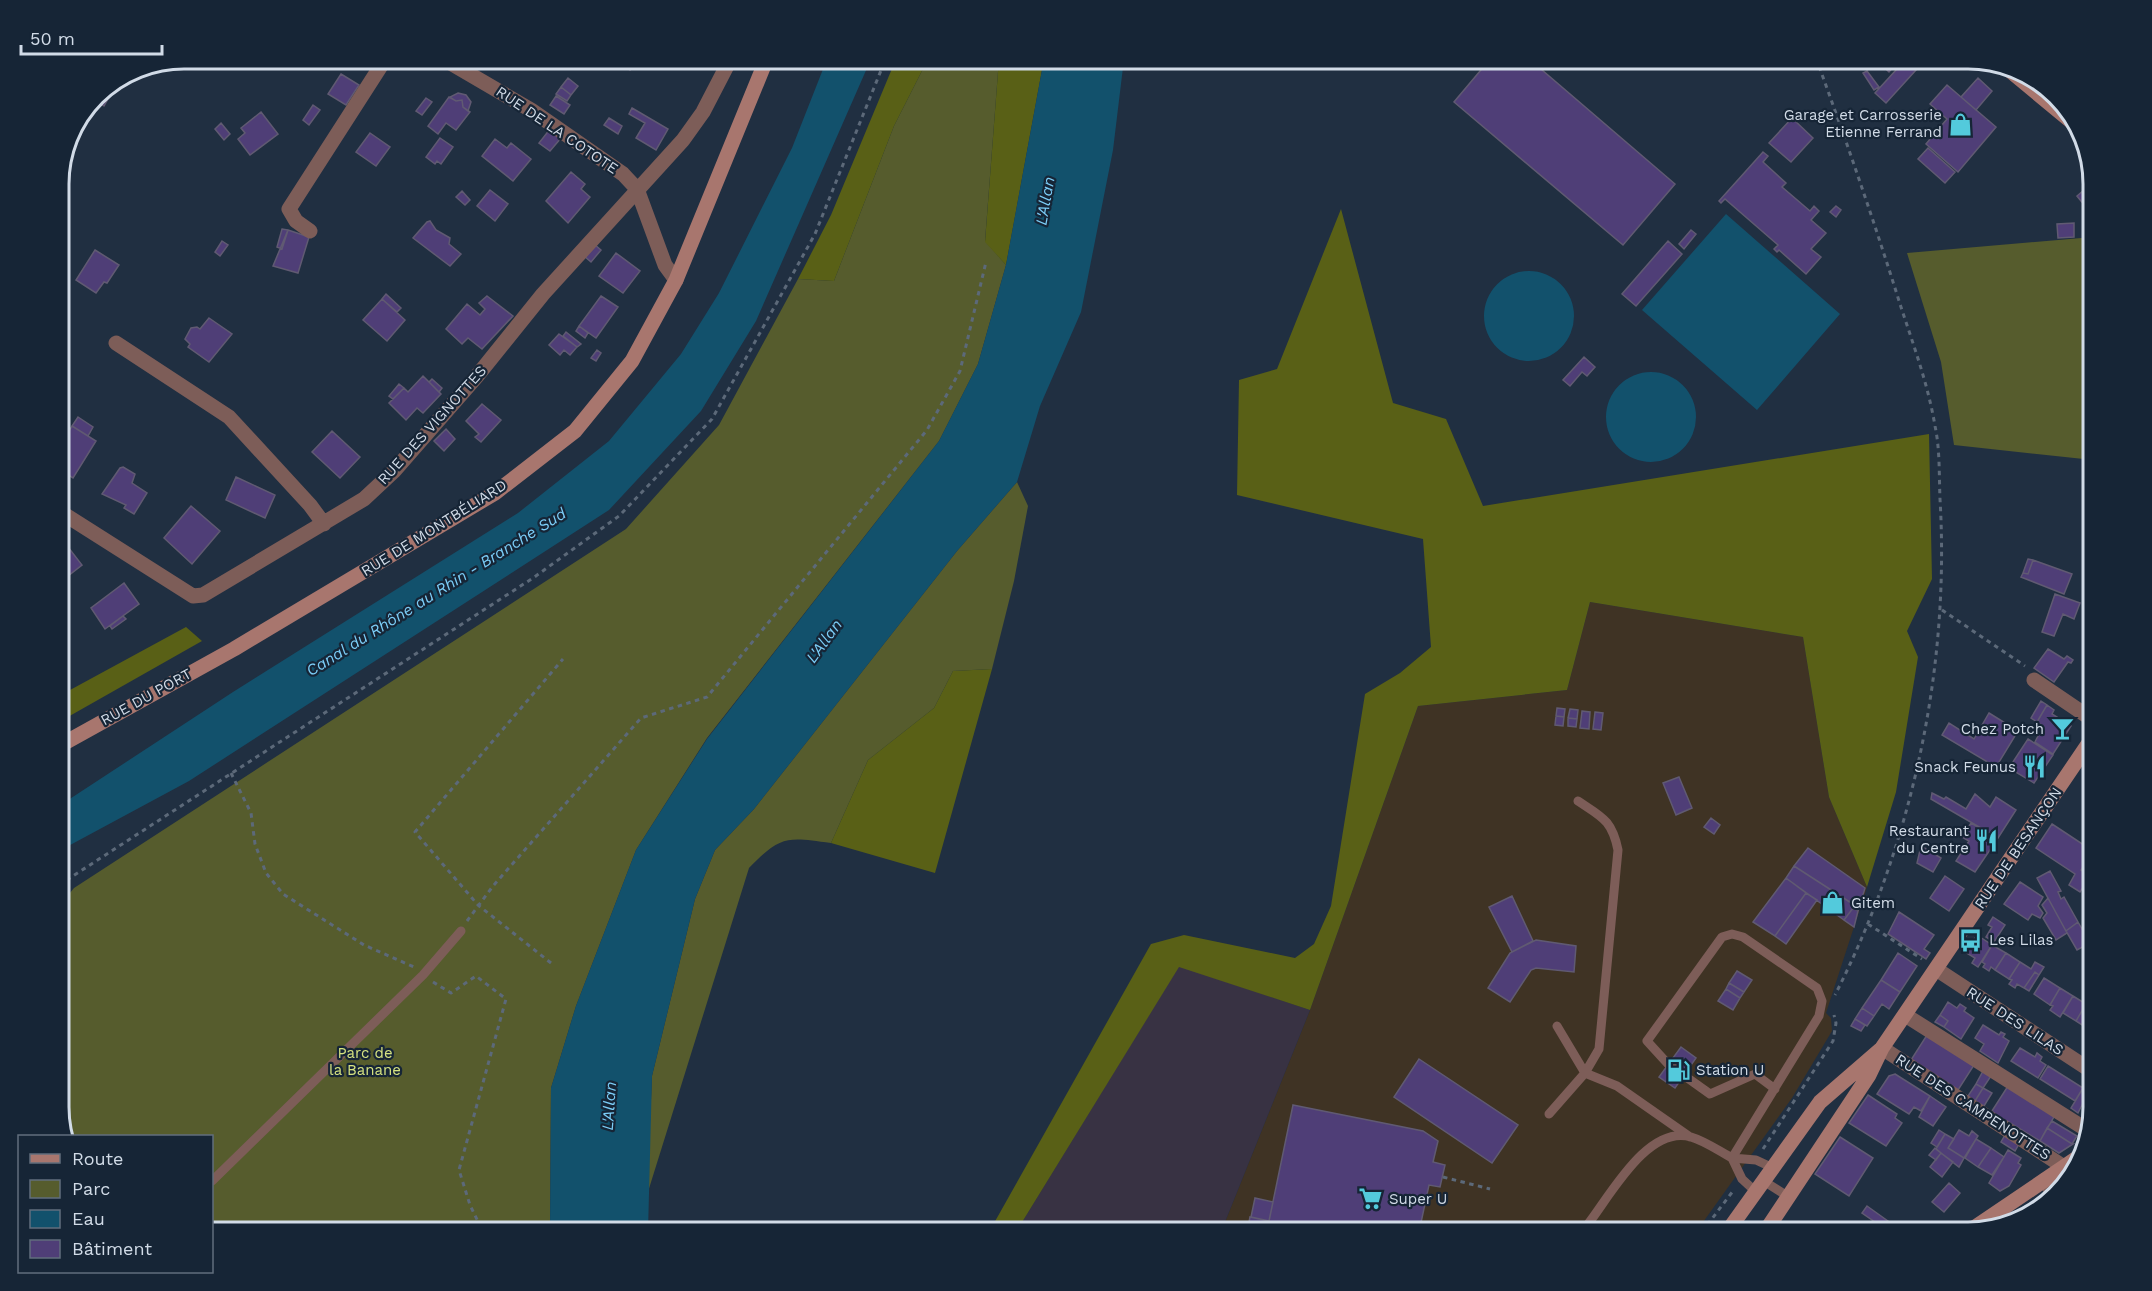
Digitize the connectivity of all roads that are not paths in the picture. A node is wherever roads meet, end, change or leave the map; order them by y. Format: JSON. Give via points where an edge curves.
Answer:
{"nodes":[{"id":1,"x":379,"y":69,"type":"edge"},
{"id":2,"x":461,"y":69,"type":"edge"},
{"id":3,"x":725,"y":69,"type":"edge"},
{"id":4,"x":762,"y":69,"type":"edge"},
{"id":5,"x":2032,"y":89,"type":"edge"},
{"id":6,"x":2049,"y":103,"type":"edge"},
{"id":7,"x":636,"y":189,"type":"junction"},
{"id":8,"x":310,"y":231,"type":"dead end"},
{"id":9,"x":676,"y":280,"type":"junction"},
{"id":10,"x":116,"y":343,"type":"dead end"},
{"id":11,"x":69,"y":517,"type":"edge"},
{"id":12,"x":324,"y":524,"type":"junction"},
{"id":13,"x":234,"y":649,"type":"joint"},
{"id":14,"x":2034,"y":680,"type":"road end"},
{"id":15,"x":2083,"y":713,"type":"edge"},
{"id":16,"x":69,"y":740,"type":"edge"},
{"id":17,"x":2083,"y":752,"type":"edge"},
{"id":18,"x":1578,"y":801,"type":"dead end"},
{"id":19,"x":461,"y":931,"type":"road end"},
{"id":20,"x":1936,"y":969,"type":"junction"},
{"id":21,"x":1905,"y":1015,"type":"junction"},
{"id":22,"x":1557,"y":1026,"type":"dead end"},
{"id":23,"x":1882,"y":1048,"type":"junction"},
{"id":24,"x":2083,"y":1065,"type":"edge"},
{"id":25,"x":1585,"y":1073,"type":"junction"},
{"id":26,"x":1775,"y":1089,"type":"junction"},
{"id":27,"x":1549,"y":1114,"type":"dead end"},
{"id":28,"x":2081,"y":1126,"type":"edge"},
{"id":29,"x":1690,"y":1137,"type":"junction"},
{"id":30,"x":1732,"y":1158,"type":"junction"},
{"id":31,"x":2068,"y":1164,"type":"edge"},
{"id":32,"x":1772,"y":1167,"type":"junction"},
{"id":33,"x":2064,"y":1167,"type":"junction"},
{"id":34,"x":213,"y":1180,"type":"edge"},
{"id":35,"x":1759,"y":1185,"type":"junction"},
{"id":36,"x":2049,"y":1186,"type":"edge"},
{"id":37,"x":1789,"y":1197,"type":"junction"},
{"id":38,"x":1992,"y":1219,"type":"edge"},
{"id":39,"x":1590,"y":1222,"type":"edge"},
{"id":40,"x":1734,"y":1222,"type":"edge"},
{"id":41,"x":1772,"y":1222,"type":"edge"}],
"edges":[{"from":1,"to":8,"type":"street","via":[[289,209],[296,221]]},
{"from":2,"to":7,"type":"street","name":"RUE DE LA COTOTE","via":[[531,110],[623,174]]},
{"from":3,"to":7,"type":"street","name":"RUE DES VIGNOTTES","via":[[683,140]]},
{"from":4,"to":9,"type":"main road","name":"RUE DE MONTBÉLIARD"},
{"from":5,"to":6,"type":"main road"},
{"from":7,"to":9,"type":"street","via":[[665,265]]},
{"from":7,"to":12,"type":"street","name":"RUE DES VIGNOTTES","via":[[394,471],[364,499]]},
{"from":9,"to":13,"type":"main road","name":"RUE DE MONTBÉLIARD","via":[[632,361],[575,431],[495,493]]},
{"from":10,"to":12,"type":"street","via":[[229,417]]},
{"from":11,"to":12,"type":"street","name":"RUE DES VIGNOTTES","via":[[193,596],[203,595]]},
{"from":13,"to":16,"type":"main road","name":"RUE DU PORT"},
{"from":14,"to":15,"type":"street"},
{"from":17,"to":20,"type":"main road","name":"RUE DE BESANÇON"},
{"from":18,"to":25,"type":"lane","via":[[1608,821],[1618,850],[1599,1049]]},
{"from":19,"to":34,"type":"lane","via":[[423,975]]},
{"from":20,"to":21,"type":"main road","name":"RUE DE BESANÇON"},
{"from":20,"to":24,"type":"street","name":"RUE DES LILAS"},
{"from":21,"to":23,"type":"main road","name":"RUE DE BESANÇON"},
{"from":21,"to":28,"type":"street"},
{"from":22,"to":25,"type":"lane"},
{"from":23,"to":32,"type":"main road","name":"RUE DE BESANÇON","via":[[1820,1102]]},
{"from":23,"to":33,"type":"street","name":"RUE DES CAMPENOTTES"},
{"from":23,"to":37,"type":"main road","name":"RUE DE BESANÇON","via":[[1869,1075]]},
{"from":25,"to":27,"type":"lane"},
{"from":25,"to":29,"type":"lane","via":[[1617,1086]]},
{"from":26,"to":26,"type":"lane","via":[[1820,1016],[1822,1001],[1817,988],[1743,937],[1732,934],[1722,938],[1647,1041],[1668,1064],[1710,1094],[1755,1074]]},
{"from":26,"to":30,"type":"lane"},
{"from":29,"to":30,"type":"lane"},
{"from":29,"to":39,"type":"lane","via":[[1670,1137],[1643,1152]]},
{"from":30,"to":32,"type":"lane","via":[[1756,1160]]},
{"from":30,"to":35,"type":"lane","via":[[1742,1179]]},
{"from":31,"to":33,"type":"main road"},
{"from":32,"to":35,"type":"main road","name":"RUE DE BESANÇON"},
{"from":33,"to":36,"type":"main road"},
{"from":35,"to":37,"type":"lane"},
{"from":35,"to":40,"type":"main road","name":"RUE DE BESANÇON"},
{"from":36,"to":38,"type":"main road"},
{"from":37,"to":41,"type":"main road","name":"RUE DE BESANÇON"}]}
